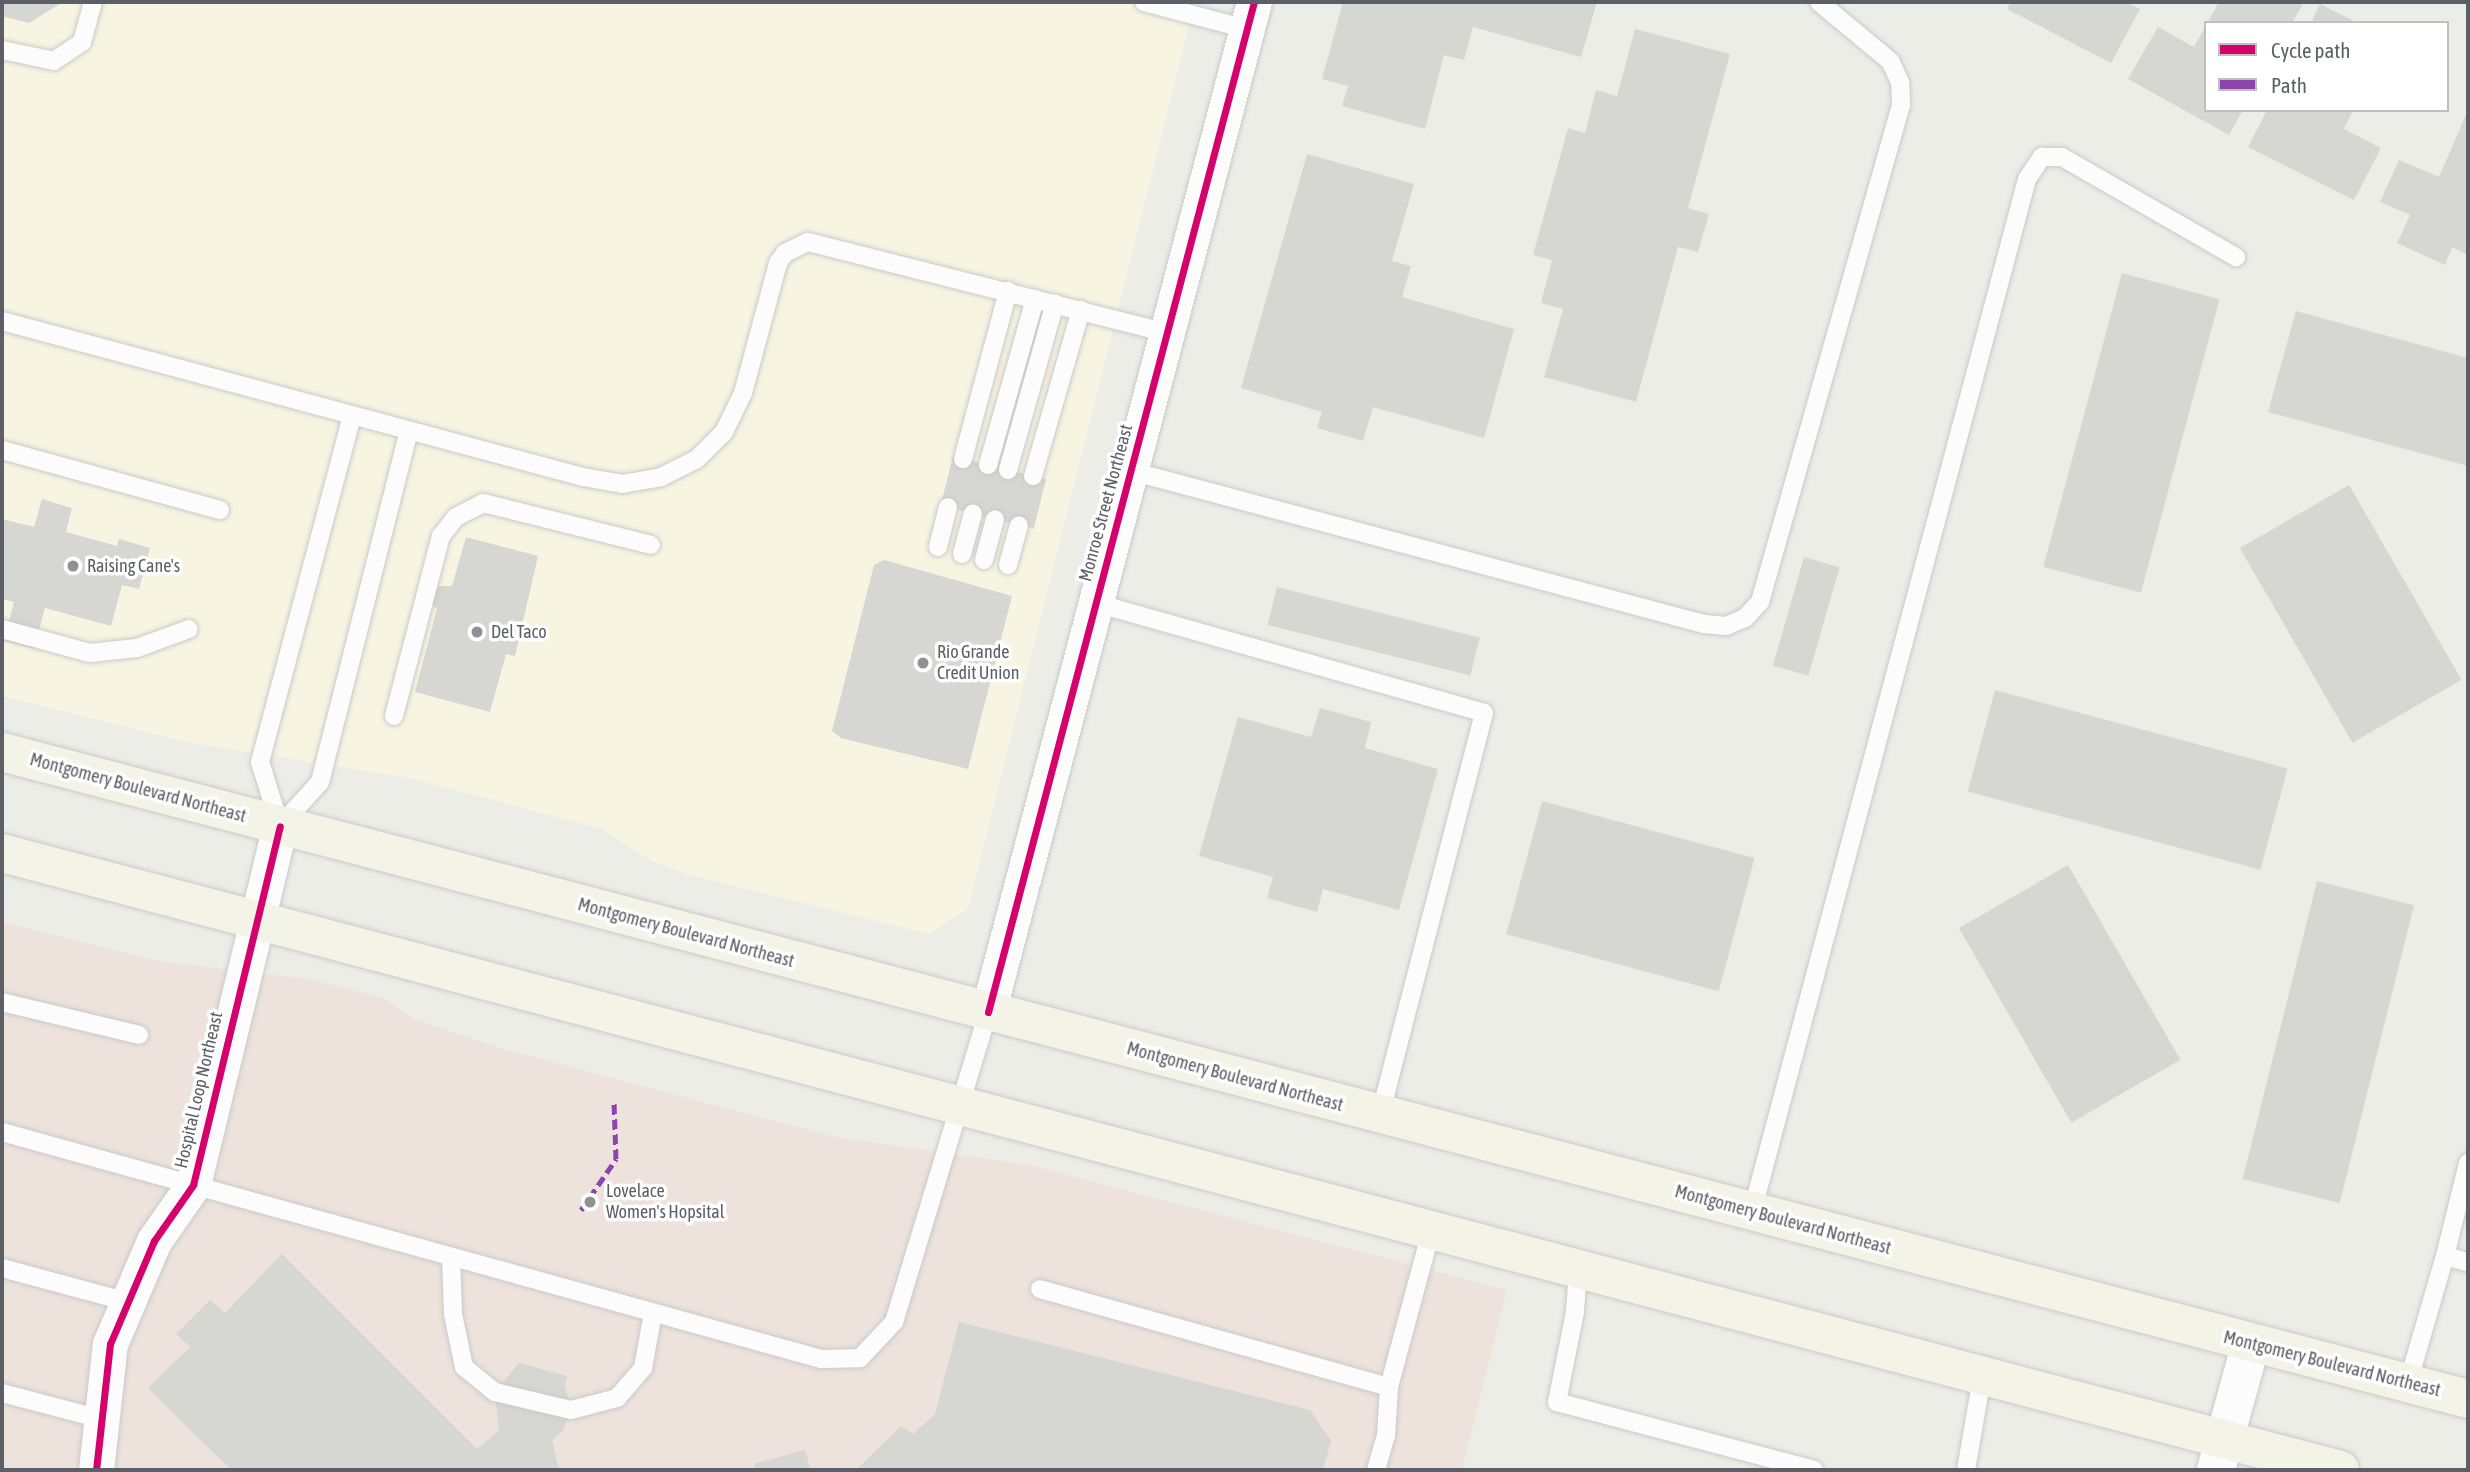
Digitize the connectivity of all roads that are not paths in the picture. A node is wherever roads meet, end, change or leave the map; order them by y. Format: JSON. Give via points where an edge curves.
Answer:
{"nodes":[{"id":1,"x":93,"y":2,"type":"edge"},
{"id":2,"x":1144,"y":2,"type":"edge"},
{"id":3,"x":1819,"y":2,"type":"edge"},
{"id":4,"x":1250,"y":15,"type":"edge"},
{"id":5,"x":2,"y":50,"type":"edge"},
{"id":6,"x":2236,"y":257,"type":"dead end"},
{"id":7,"x":1008,"y":291,"type":"junction"},
{"id":8,"x":1035,"y":299,"type":"junction"},
{"id":9,"x":1055,"y":303,"type":"junction"},
{"id":10,"x":1081,"y":310,"type":"junction"},
{"id":11,"x":2,"y":321,"type":"edge"},
{"id":12,"x":1168,"y":333,"type":"junction"},
{"id":13,"x":352,"y":416,"type":"junction"},
{"id":14,"x":409,"y":431,"type":"junction"},
{"id":15,"x":2,"y":450,"type":"edge"},
{"id":16,"x":963,"y":459,"type":"dead end"},
{"id":17,"x":988,"y":465,"type":"dead end"},
{"id":18,"x":1008,"y":470,"type":"dead end"},
{"id":19,"x":1131,"y":471,"type":"junction"},
{"id":20,"x":1033,"y":476,"type":"dead end"},
{"id":21,"x":948,"y":507,"type":"dead end"},
{"id":22,"x":220,"y":510,"type":"dead end"},
{"id":23,"x":973,"y":513,"type":"dead end"},
{"id":24,"x":995,"y":519,"type":"dead end"},
{"id":25,"x":1019,"y":525,"type":"dead end"},
{"id":26,"x":651,"y":545,"type":"dead end"},
{"id":27,"x":938,"y":547,"type":"dead end"},
{"id":28,"x":962,"y":554,"type":"dead end"},
{"id":29,"x":984,"y":559,"type":"dead end"},
{"id":30,"x":1009,"y":565,"type":"dead end"},
{"id":31,"x":1096,"y":603,"type":"junction"},
{"id":32,"x":2,"y":629,"type":"edge"},
{"id":33,"x":189,"y":629,"type":"dead end"},
{"id":34,"x":394,"y":716,"type":"dead end"},
{"id":35,"x":2,"y":752,"type":"edge"},
{"id":36,"x":280,"y":826,"type":"junction"},
{"id":37,"x":2,"y":853,"type":"edge"},
{"id":38,"x":255,"y":919,"type":"junction"},
{"id":39,"x":2,"y":1002,"type":"edge"},
{"id":40,"x":988,"y":1012,"type":"junction"},
{"id":41,"x":139,"y":1035,"type":"dead end"},
{"id":42,"x":959,"y":1106,"type":"junction"},
{"id":43,"x":1380,"y":1114,"type":"junction"},
{"id":44,"x":2,"y":1132,"type":"edge"},
{"id":45,"x":2468,"y":1163,"type":"edge"},
{"id":46,"x":193,"y":1185,"type":"junction"},
{"id":47,"x":1752,"y":1212,"type":"junction"},
{"id":48,"x":1431,"y":1231,"type":"junction"},
{"id":49,"x":2445,"y":1256,"type":"junction"},
{"id":50,"x":451,"y":1257,"type":"junction"},
{"id":51,"x":2468,"y":1262,"type":"edge"},
{"id":52,"x":2,"y":1268,"type":"edge"},
{"id":53,"x":1577,"y":1270,"type":"junction"},
{"id":54,"x":1040,"y":1289,"type":"dead end"},
{"id":55,"x":128,"y":1302,"type":"junction"},
{"id":56,"x":653,"y":1313,"type":"junction"},
{"id":57,"x":2251,"y":1343,"type":"junction"},
{"id":58,"x":1982,"y":1377,"type":"junction"},
{"id":59,"x":2408,"y":1383,"type":"junction"},
{"id":60,"x":1389,"y":1387,"type":"junction"},
{"id":61,"x":2,"y":1393,"type":"edge"},
{"id":62,"x":2468,"y":1399,"type":"edge"},
{"id":63,"x":101,"y":1419,"type":"junction"},
{"id":64,"x":2219,"y":1456,"type":"edge"},
{"id":65,"x":96,"y":1470,"type":"edge"},
{"id":66,"x":1376,"y":1470,"type":"edge"},
{"id":67,"x":1814,"y":1470,"type":"edge"},
{"id":68,"x":1966,"y":1470,"type":"edge"},
{"id":69,"x":2340,"y":1470,"type":"edge"}],
"edges":[{"from":1,"to":5,"type":"lane","via":[[82,43],[54,61]]},
{"from":2,"to":4,"type":"lane"},
{"from":3,"to":19,"type":"lane","via":[[1890,61],[1900,82],[1901,105],[1760,602],[1745,618],[1726,626],[1704,624]]},
{"from":4,"to":12,"type":"street","name":"Monroe Street Northeast"},
{"from":6,"to":47,"type":"lane","via":[[2062,157],[2042,156],[2027,179]]},
{"from":7,"to":8,"type":"lane"},
{"from":7,"to":14,"type":"lane","via":[[821,243],[796,246],[778,263],[743,393],[724,432],[697,459],[661,478],[622,484],[592,479]]},
{"from":7,"to":16,"type":"lane"},
{"from":8,"to":9,"type":"lane"},
{"from":8,"to":17,"type":"lane"},
{"from":9,"to":10,"type":"lane"},
{"from":9,"to":18,"type":"lane"},
{"from":10,"to":12,"type":"lane"},
{"from":10,"to":20,"type":"lane"},
{"from":11,"to":13,"type":"lane"},
{"from":12,"to":19,"type":"street","name":"Monroe Street Northeast"},
{"from":13,"to":14,"type":"lane"},
{"from":13,"to":36,"type":"lane","via":[[260,762]]},
{"from":14,"to":36,"type":"lane","via":[[320,782]]},
{"from":15,"to":22,"type":"lane"},
{"from":19,"to":31,"type":"street","name":"Monroe Street Northeast"},
{"from":21,"to":27,"type":"lane"},
{"from":23,"to":28,"type":"lane"},
{"from":24,"to":29,"type":"lane"},
{"from":25,"to":30,"type":"lane"},
{"from":26,"to":34,"type":"lane","via":[[483,503],[456,517],[441,536]]},
{"from":31,"to":40,"type":"street","name":"Monroe Street Northeast"},
{"from":31,"to":43,"type":"lane","via":[[1484,713]]},
{"from":32,"to":33,"type":"lane","via":[[90,653],[137,648]]},
{"from":35,"to":36,"type":"main road","name":"Montgomery Boulevard Northeast"},
{"from":36,"to":38,"type":"street","name":"Hospital Loop Northeast"},
{"from":36,"to":40,"type":"main road","name":"Montgomery Boulevard Northeast"},
{"from":37,"to":38,"type":"main road"},
{"from":38,"to":42,"type":"main road"},
{"from":38,"to":46,"type":"street","name":"Hospital Loop Northeast"},
{"from":39,"to":41,"type":"lane"},
{"from":40,"to":42,"type":"lane"},
{"from":40,"to":43,"type":"main road","name":"Montgomery Boulevard Northeast"},
{"from":42,"to":48,"type":"main road"},
{"from":42,"to":56,"type":"lane","via":[[894,1322],[860,1358],[821,1359]]},
{"from":43,"to":47,"type":"main road","name":"Montgomery Boulevard Northeast"},
{"from":44,"to":46,"type":"lane"},
{"from":45,"to":49,"type":"lane"},
{"from":46,"to":50,"type":"lane"},
{"from":46,"to":55,"type":"street","name":"Hospital Loop Northeast","via":[[154,1241]]},
{"from":47,"to":57,"type":"main road","name":"Montgomery Boulevard Northeast"},
{"from":48,"to":53,"type":"main road"},
{"from":48,"to":60,"type":"lane"},
{"from":49,"to":51,"type":"lane"},
{"from":49,"to":59,"type":"lane"},
{"from":50,"to":56,"type":"lane"},
{"from":50,"to":56,"type":"lane","via":[[453,1314],[464,1367],[495,1392],[571,1410],[617,1398],[643,1367]]},
{"from":52,"to":55,"type":"lane"},
{"from":53,"to":58,"type":"main road"},
{"from":53,"to":67,"type":"lane","via":[[1575,1312],[1557,1402]]},
{"from":54,"to":60,"type":"lane"},
{"from":55,"to":63,"type":"street","name":"Hospital Loop Northeast","via":[[110,1344]]},
{"from":57,"to":59,"type":"main road","name":"Montgomery Boulevard Northeast"},
{"from":57,"to":64,"type":"main road"},
{"from":58,"to":64,"type":"main road"},
{"from":58,"to":68,"type":"lane"},
{"from":59,"to":62,"type":"main road","name":"Montgomery Boulevard Northeast"},
{"from":60,"to":66,"type":"lane","via":[[1385,1436]]},
{"from":61,"to":63,"type":"lane"},
{"from":63,"to":65,"type":"street","name":"Hospital Loop Northeast"},
{"from":64,"to":69,"type":"main road"}]}
